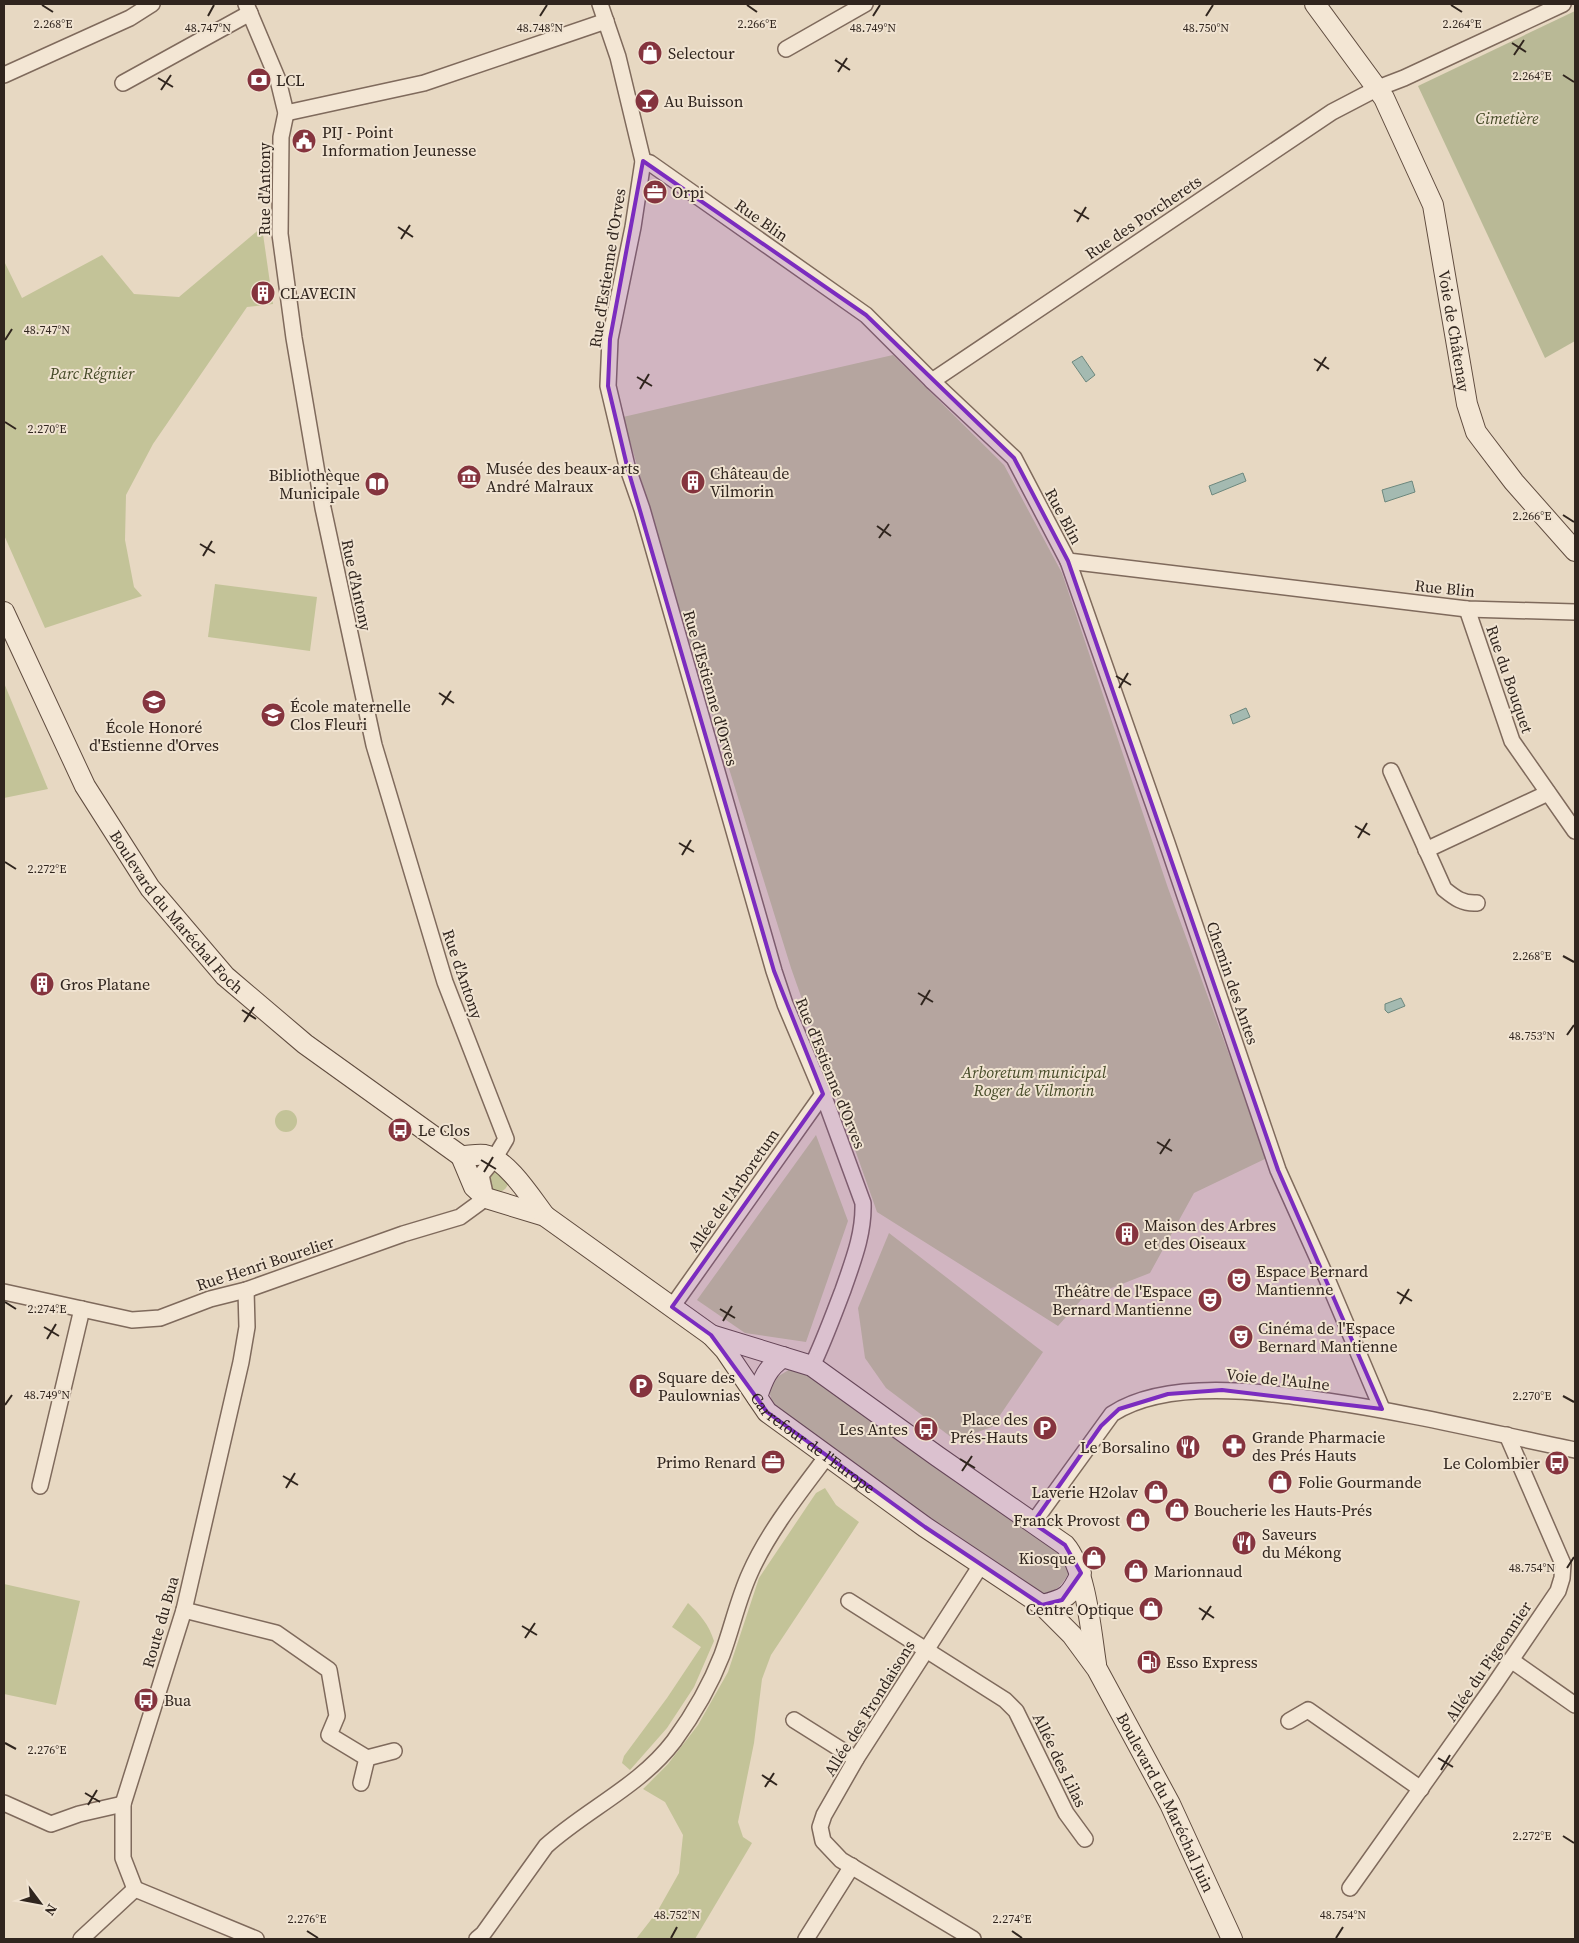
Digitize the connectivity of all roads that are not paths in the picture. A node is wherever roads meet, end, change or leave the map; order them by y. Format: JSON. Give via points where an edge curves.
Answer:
{"nodes":[{"id":1,"x":152,"y":4,"type":"edge"},
{"id":2,"x":600,"y":4,"type":"edge"},
{"id":3,"x":865,"y":4,"type":"edge"},
{"id":4,"x":1315,"y":4,"type":"edge"},
{"id":5,"x":1563,"y":4,"type":"edge"},
{"id":6,"x":248,"y":8,"type":"edge"},
{"id":7,"x":606,"y":20,"type":"junction"},
{"id":8,"x":786,"y":49,"type":"dead end"},
{"id":9,"x":4,"y":75,"type":"edge"},
{"id":10,"x":123,"y":84,"type":"dead end"},
{"id":11,"x":1378,"y":88,"type":"junction"},
{"id":12,"x":286,"y":113,"type":"junction"},
{"id":13,"x":642,"y":161,"type":"junction"},
{"id":14,"x":932,"y":381,"type":"junction"},
{"id":15,"x":1575,"y":552,"type":"edge"},
{"id":16,"x":1068,"y":561,"type":"junction"},
{"id":17,"x":1467,"y":610,"type":"junction"},
{"id":18,"x":4,"y":612,"type":"edge"},
{"id":19,"x":1575,"y":612,"type":"edge"},
{"id":20,"x":1391,"y":771,"type":"dead end"},
{"id":21,"x":1548,"y":793,"type":"junction"},
{"id":22,"x":1575,"y":831,"type":"edge"},
{"id":23,"x":1426,"y":850,"type":"junction"},
{"id":24,"x":1477,"y":903,"type":"dead end"},
{"id":25,"x":823,"y":1094,"type":"junction"},
{"id":26,"x":461,"y":1156,"type":"junction"},
{"id":27,"x":494,"y":1159,"type":"junction"},
{"id":28,"x":486,"y":1198,"type":"junction"},
{"id":29,"x":545,"y":1216,"type":"junction"},
{"id":30,"x":246,"y":1290,"type":"junction"},
{"id":31,"x":4,"y":1292,"type":"edge"},
{"id":32,"x":672,"y":1307,"type":"junction"},
{"id":33,"x":82,"y":1309,"type":"junction"},
{"id":34,"x":711,"y":1335,"type":"junction"},
{"id":35,"x":783,"y":1357,"type":"junction"},
{"id":36,"x":812,"y":1366,"type":"junction"},
{"id":37,"x":757,"y":1396,"type":"junction"},
{"id":38,"x":1382,"y":1409,"type":"junction"},
{"id":39,"x":1507,"y":1436,"type":"junction"},
{"id":40,"x":1575,"y":1450,"type":"edge"},
{"id":41,"x":827,"y":1456,"type":"junction"},
{"id":42,"x":40,"y":1486,"type":"dead end"},
{"id":43,"x":1034,"y":1523,"type":"junction"},
{"id":44,"x":982,"y":1565,"type":"junction"},
{"id":45,"x":1081,"y":1573,"type":"junction"},
{"id":46,"x":1569,"y":1581,"type":"edge"},
{"id":47,"x":849,"y":1601,"type":"dead end"},
{"id":48,"x":1042,"y":1605,"type":"junction"},
{"id":49,"x":184,"y":1610,"type":"junction"},
{"id":50,"x":926,"y":1650,"type":"junction"},
{"id":51,"x":1512,"y":1660,"type":"junction"},
{"id":52,"x":1097,"y":1669,"type":"junction"},
{"id":53,"x":1575,"y":1705,"type":"edge"},
{"id":54,"x":794,"y":1720,"type":"dead end"},
{"id":55,"x":1289,"y":1721,"type":"dead end"},
{"id":56,"x":394,"y":1751,"type":"dead end"},
{"id":57,"x":367,"y":1758,"type":"junction"},
{"id":58,"x":856,"y":1759,"type":"junction"},
{"id":59,"x":360,"y":1783,"type":"dead end"},
{"id":60,"x":1421,"y":1789,"type":"junction"},
{"id":61,"x":4,"y":1803,"type":"edge"},
{"id":62,"x":123,"y":1804,"type":"junction"},
{"id":63,"x":1084,"y":1839,"type":"dead end"},
{"id":64,"x":852,"y":1866,"type":"junction"},
{"id":65,"x":1350,"y":1888,"type":"dead end"},
{"id":66,"x":135,"y":1889,"type":"junction"},
{"id":67,"x":81,"y":1939,"type":"edge"},
{"id":68,"x":256,"y":1939,"type":"edge"},
{"id":69,"x":477,"y":1939,"type":"edge"},
{"id":70,"x":806,"y":1939,"type":"edge"},
{"id":71,"x":973,"y":1939,"type":"edge"},
{"id":72,"x":1232,"y":1939,"type":"edge"}],
"edges":[{"from":1,"to":9,"type":"street","via":[[130,18]]},
{"from":2,"to":7,"type":"street","name":"Rue d'Estienne d'Orves"},
{"from":3,"to":8,"type":"street"},
{"from":4,"to":11,"type":"street","name":"Voie de Châtenay"},
{"from":5,"to":11,"type":"street","name":"Rue des Porcherets"},
{"from":6,"to":10,"type":"street"},
{"from":6,"to":12,"type":"street","name":"Rue d'Antony","via":[[278,80]]},
{"from":7,"to":12,"type":"street","via":[[424,84]]},
{"from":7,"to":13,"type":"street","name":"Rue d'Estienne d'Orves","via":[[628,96]]},
{"from":11,"to":14,"type":"street","name":"Rue des Porcherets","via":[[1332,112]]},
{"from":11,"to":15,"type":"street","name":"Voie de Châtenay","via":[[1433,206],[1467,404],[1476,432],[1514,482]]},
{"from":12,"to":27,"type":"street","name":"Rue d'Antony","via":[[281,137],[280,234],[294,338],[336,574],[374,745],[442,972],[506,1139]]},
{"from":13,"to":14,"type":"street","name":"Rue Blin","via":[[650,163],[866,315]]},
{"from":13,"to":25,"type":"street","name":"Rue d'Estienne d'Orves","via":[[610,339],[608,386],[627,466],[774,971]]},
{"from":14,"to":16,"type":"street","name":"Rue Blin","via":[[1014,458]]},
{"from":16,"to":17,"type":"street","name":"Rue Blin"},
{"from":16,"to":38,"type":"street","name":"Chemin des Antes","via":[[1278,1170]]},
{"from":17,"to":19,"type":"street","name":"Rue Blin"},
{"from":17,"to":21,"type":"street","name":"Rue du Bouquet","via":[[1512,741]]},
{"from":18,"to":26,"type":"street","name":"Boulevard du Maréchal Foch","via":[[85,786],[150,888],[225,976],[305,1044]]},
{"from":20,"to":23,"type":"street"},
{"from":21,"to":22,"type":"street","name":"Rue du Bouquet"},
{"from":21,"to":23,"type":"street"},
{"from":23,"to":24,"type":"street","via":[[1444,889],[1456,900]]},
{"from":25,"to":32,"type":"street","name":"Allée de l'Arboretum"},
{"from":25,"to":36,"type":"street","name":"Rue d'Estienne d'Orves","via":[[863,1203],[863,1217],[859,1244],[825,1340]]},
{"from":26,"to":27,"type":"street","via":[[484,1155]]},
{"from":26,"to":28,"type":"street","via":[[474,1187]]},
{"from":27,"to":28,"type":"street","via":[[481,1175]]},
{"from":27,"to":29,"type":"street","via":[[514,1175]]},
{"from":28,"to":29,"type":"street"},
{"from":28,"to":30,"type":"street","name":"Rue Henri Bourelier","via":[[460,1216]]},
{"from":29,"to":32,"type":"street"},
{"from":30,"to":33,"type":"street","name":"Rue Henri Bourelier","via":[[210,1299],[160,1318],[132,1320]]},
{"from":30,"to":49,"type":"street","name":"Route du Bua","via":[[247,1327],[241,1362]]},
{"from":31,"to":33,"type":"street","name":"Rue Henri Bourelier"},
{"from":32,"to":34,"type":"street"},
{"from":33,"to":42,"type":"street"},
{"from":34,"to":35,"type":"street"},
{"from":34,"to":37,"type":"street"},
{"from":35,"to":36,"type":"street"},
{"from":35,"to":37,"type":"street","name":"Carrefour de l'Europe","via":[[772,1364]]},
{"from":36,"to":43,"type":"street"},
{"from":37,"to":41,"type":"street","name":"Carrefour de l'Europe","via":[[767,1412]]},
{"from":38,"to":39,"type":"street","name":"Voie de l'Aulne"},
{"from":38,"to":43,"type":"street","name":"Voie de l'Aulne","via":[[1222,1390],[1168,1394],[1131,1404],[1112,1414],[1101,1426]]},
{"from":39,"to":40,"type":"street","name":"Voie de l'Aulne"},
{"from":39,"to":46,"type":"street","name":"Allée du Pigeonnier"},
{"from":41,"to":44,"type":"street","name":"Carrefour de l'Europe"},
{"from":41,"to":69,"type":"street","via":[[760,1550],[722,1655],[690,1718],[673,1742],[648,1770],[546,1846]]},
{"from":43,"to":45,"type":"street","name":"Boulevard du Maréchal Juin","via":[[1066,1545]]},
{"from":44,"to":48,"type":"street","name":"Carrefour de l'Europe"},
{"from":44,"to":50,"type":"street","name":"Allée des Frondaisons"},
{"from":45,"to":48,"type":"street","via":[[1075,1587],[1062,1600]]},
{"from":45,"to":52,"type":"street","name":"Boulevard du Maréchal Juin"},
{"from":46,"to":51,"type":"street","name":"Allée du Pigeonnier","via":[[1558,1591]]},
{"from":47,"to":50,"type":"street","name":"Allée des Lilas"},
{"from":48,"to":52,"type":"street","name":"Boulevard du Maréchal Juin","via":[[1072,1635]]},
{"from":49,"to":57,"type":"street","via":[[276,1632],[329,1670],[337,1716],[329,1735]]},
{"from":49,"to":62,"type":"street","name":"Route du Bua"},
{"from":50,"to":58,"type":"street","name":"Allée des Frondaisons"},
{"from":50,"to":63,"type":"street","name":"Allée des Lilas","via":[[1005,1700],[1016,1711],[1066,1813]]},
{"from":51,"to":53,"type":"street"},
{"from":51,"to":60,"type":"street","name":"Allée du Pigeonnier"},
{"from":52,"to":72,"type":"street","name":"Boulevard du Maréchal Juin","via":[[1170,1804]]},
{"from":54,"to":58,"type":"street"},
{"from":55,"to":60,"type":"street","via":[[1308,1710]]},
{"from":56,"to":57,"type":"street"},
{"from":57,"to":59,"type":"street"},
{"from":58,"to":64,"type":"street","name":"Allée des Frondaisons","via":[[824,1814],[820,1827],[823,1842]]},
{"from":60,"to":65,"type":"street","name":"Allée du Pigeonnier"},
{"from":61,"to":62,"type":"street","via":[[51,1824]]},
{"from":62,"to":66,"type":"street","name":"Route du Bua","via":[[124,1858]]},
{"from":64,"to":70,"type":"street"},
{"from":64,"to":71,"type":"street","name":"Allée des Frondaisons"},
{"from":66,"to":67,"type":"street"},
{"from":66,"to":68,"type":"street"}]}
